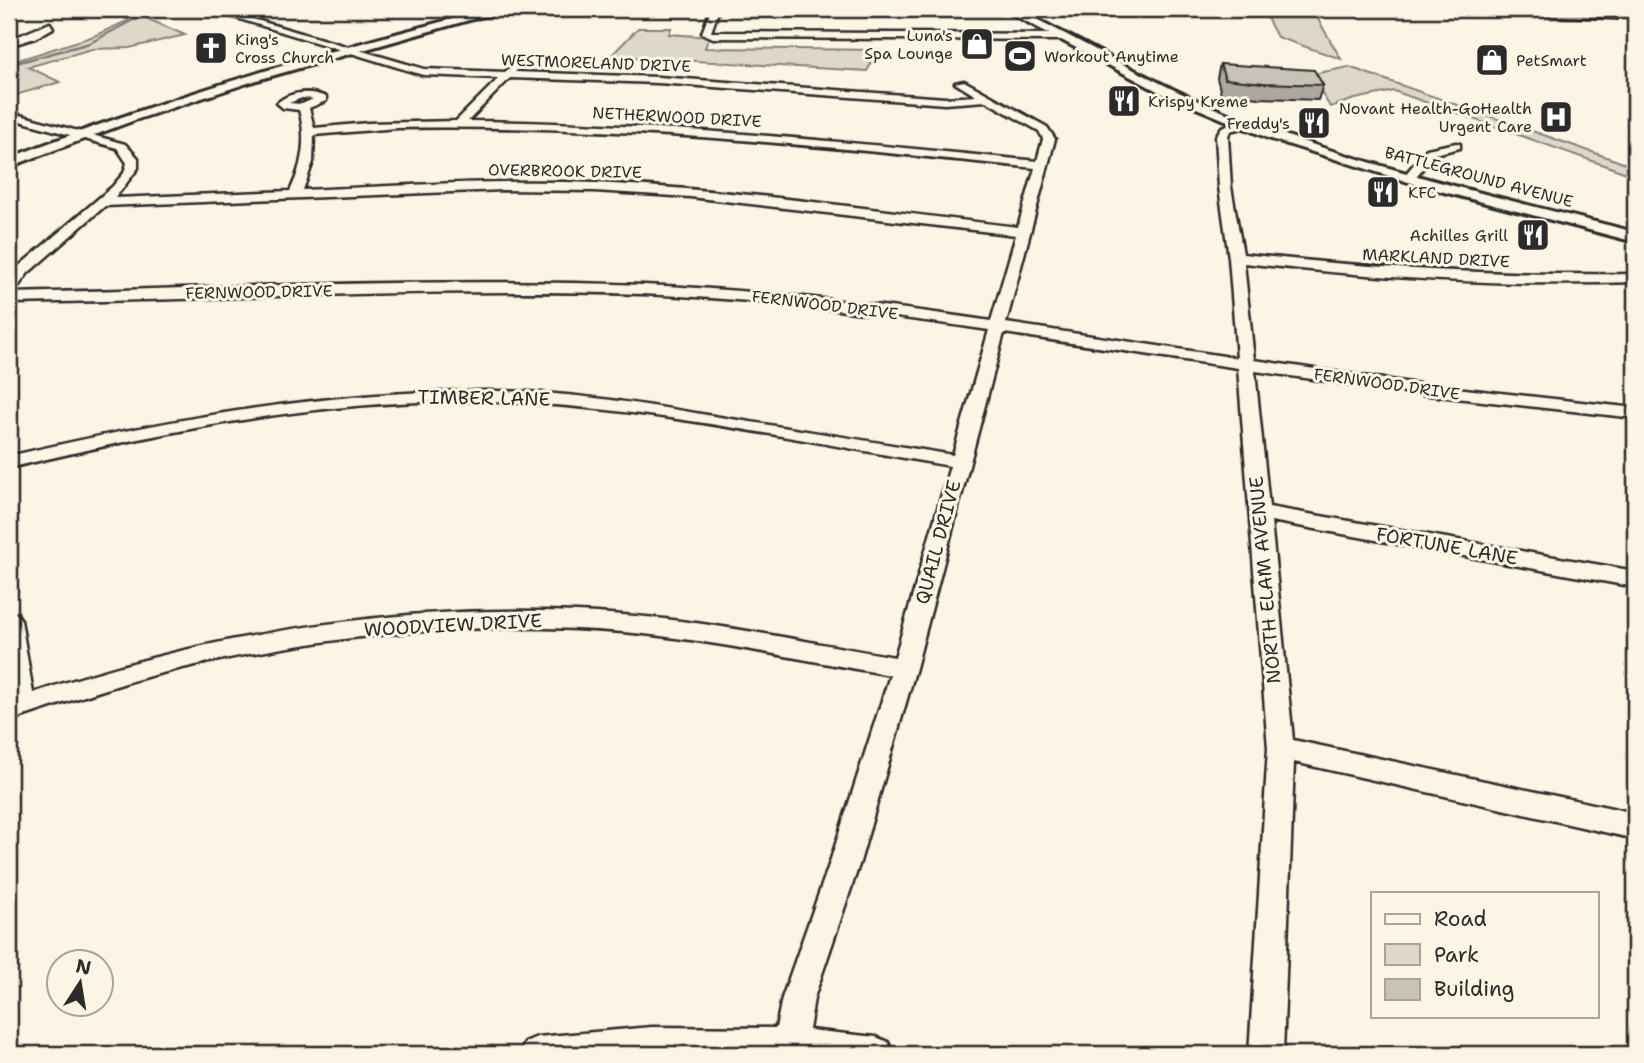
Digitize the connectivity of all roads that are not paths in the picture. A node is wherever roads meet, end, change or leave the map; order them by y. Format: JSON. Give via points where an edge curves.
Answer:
{"nodes":[{"id":1,"x":211,"y":9,"type":"edge"},
{"id":2,"x":486,"y":9,"type":"edge"},
{"id":3,"x":503,"y":9,"type":"edge"},
{"id":4,"x":715,"y":9,"type":"edge"},
{"id":5,"x":1009,"y":9,"type":"edge"},
{"id":6,"x":50,"y":26,"type":"dead end"},
{"id":7,"x":1065,"y":37,"type":"junction"},
{"id":8,"x":9,"y":43,"type":"edge"},
{"id":9,"x":339,"y":49,"type":"junction"},
{"id":10,"x":521,"y":61,"type":"dead end"},
{"id":11,"x":508,"y":76,"type":"junction"},
{"id":12,"x":960,"y":83,"type":"dead end"},
{"id":13,"x":990,"y":98,"type":"junction"},
{"id":14,"x":303,"y":107,"type":"dead end"},
{"id":15,"x":9,"y":115,"type":"edge"},
{"id":16,"x":1220,"y":123,"type":"junction"},
{"id":17,"x":459,"y":124,"type":"junction"},
{"id":18,"x":1245,"y":124,"type":"joint"},
{"id":19,"x":308,"y":132,"type":"junction"},
{"id":20,"x":75,"y":133,"type":"junction"},
{"id":21,"x":1456,"y":146,"type":"dead end"},
{"id":22,"x":9,"y":153,"type":"edge"},
{"id":23,"x":9,"y":163,"type":"edge"},
{"id":24,"x":1043,"y":165,"type":"junction"},
{"id":25,"x":1409,"y":177,"type":"junction"},
{"id":26,"x":295,"y":193,"type":"junction"},
{"id":27,"x":104,"y":202,"type":"junction"},
{"id":28,"x":1024,"y":232,"type":"junction"},
{"id":29,"x":1635,"y":237,"type":"edge"},
{"id":30,"x":1236,"y":258,"type":"junction"},
{"id":31,"x":1635,"y":278,"type":"edge"},
{"id":32,"x":9,"y":289,"type":"edge"},
{"id":33,"x":9,"y":298,"type":"edge"},
{"id":34,"x":998,"y":327,"type":"junction"},
{"id":35,"x":1245,"y":365,"type":"junction"},
{"id":36,"x":1635,"y":413,"type":"edge"},
{"id":37,"x":9,"y":462,"type":"edge"},
{"id":38,"x":960,"y":462,"type":"junction"},
{"id":39,"x":1259,"y":513,"type":"junction"},
{"id":40,"x":1635,"y":579,"type":"edge"},
{"id":41,"x":9,"y":620,"type":"edge"},
{"id":42,"x":904,"y":668,"type":"junction"},
{"id":43,"x":15,"y":709,"type":"edge"},
{"id":44,"x":1280,"y":748,"type":"junction"},
{"id":45,"x":1635,"y":826,"type":"edge"},
{"id":46,"x":790,"y":1045,"type":"junction"},
{"id":47,"x":537,"y":1054,"type":"edge"},
{"id":48,"x":876,"y":1054,"type":"edge"},
{"id":49,"x":1266,"y":1054,"type":"edge"}],
"edges":[{"from":1,"to":9,"type":"street","name":"WESTMORELAND DRIVE"},
{"from":2,"to":9,"type":"main road"},
{"from":3,"to":9,"type":"main road"},
{"from":4,"to":7,"type":"street","via":[[708,34]]},
{"from":5,"to":7,"type":"main road"},
{"from":6,"to":8,"type":"street"},
{"from":7,"to":16,"type":"main road"},
{"from":9,"to":11,"type":"street","name":"WESTMORELAND DRIVE","via":[[423,72]]},
{"from":9,"to":20,"type":"main road"},
{"from":10,"to":11,"type":"street"},
{"from":11,"to":13,"type":"street","name":"WESTMORELAND DRIVE","via":[[684,81],[945,102]]},
{"from":11,"to":17,"type":"street"},
{"from":12,"to":13,"type":"street","name":"QUAIL DRIVE"},
{"from":13,"to":24,"type":"street","name":"QUAIL DRIVE","via":[[1048,134]]},
{"from":14,"to":19,"type":"street"},
{"from":15,"to":20,"type":"street"},
{"from":16,"to":18,"type":"street"},
{"from":16,"to":30,"type":"street","name":"NORTH ELAM AVENUE"},
{"from":17,"to":19,"type":"street","name":"NETHERWOOD DRIVE","via":[[392,123]]},
{"from":17,"to":24,"type":"street","name":"NETHERWOOD DRIVE","via":[[707,132]]},
{"from":18,"to":25,"type":"main road","name":"BATTLEGROUND AVENUE"},
{"from":19,"to":26,"type":"street","via":[[308,162]]},
{"from":20,"to":22,"type":"main road"},
{"from":20,"to":23,"type":"main road"},
{"from":20,"to":27,"type":"street","via":[[121,146],[132,155],[129,176]]},
{"from":21,"to":25,"type":"street","via":[[1431,151]]},
{"from":24,"to":28,"type":"street","name":"QUAIL DRIVE"},
{"from":25,"to":29,"type":"main road","name":"BATTLEGROUND AVENUE"},
{"from":26,"to":27,"type":"street","name":"OVERBROOK DRIVE"},
{"from":26,"to":28,"type":"street","name":"OVERBROOK DRIVE","via":[[503,186],[632,189]]},
{"from":27,"to":32,"type":"street","via":[[23,270]]},
{"from":28,"to":34,"type":"street","name":"QUAIL DRIVE"},
{"from":30,"to":31,"type":"street","name":"MARKLAND DRIVE","via":[[1439,278]]},
{"from":30,"to":35,"type":"street","name":"NORTH ELAM AVENUE"},
{"from":33,"to":34,"type":"street","name":"FERNWOOD DRIVE","via":[[590,288],[791,300]]},
{"from":34,"to":35,"type":"street","name":"FERNWOOD DRIVE"},
{"from":34,"to":38,"type":"street","name":"QUAIL DRIVE"},
{"from":35,"to":36,"type":"street","name":"FERNWOOD DRIVE"},
{"from":35,"to":39,"type":"street","name":"NORTH ELAM AVENUE"},
{"from":37,"to":38,"type":"street","name":"TIMBER LANE","via":[[174,426],[297,406],[472,396],[615,405]]},
{"from":38,"to":42,"type":"street","name":"QUAIL DRIVE"},
{"from":39,"to":40,"type":"street","name":"FORTUNE LANE"},
{"from":39,"to":44,"type":"street","name":"NORTH ELAM AVENUE"},
{"from":41,"to":43,"type":"street","via":[[19,675]]},
{"from":42,"to":43,"type":"street","name":"WOODVIEW DRIVE","via":[[657,628],[587,621],[486,620],[258,644],[124,674]]},
{"from":42,"to":46,"type":"street","name":"QUAIL DRIVE","via":[[798,998]]},
{"from":44,"to":45,"type":"street"},
{"from":44,"to":49,"type":"street","name":"NORTH ELAM AVENUE"},
{"from":46,"to":47,"type":"street","via":[[652,1044]]},
{"from":46,"to":48,"type":"street"}]}
